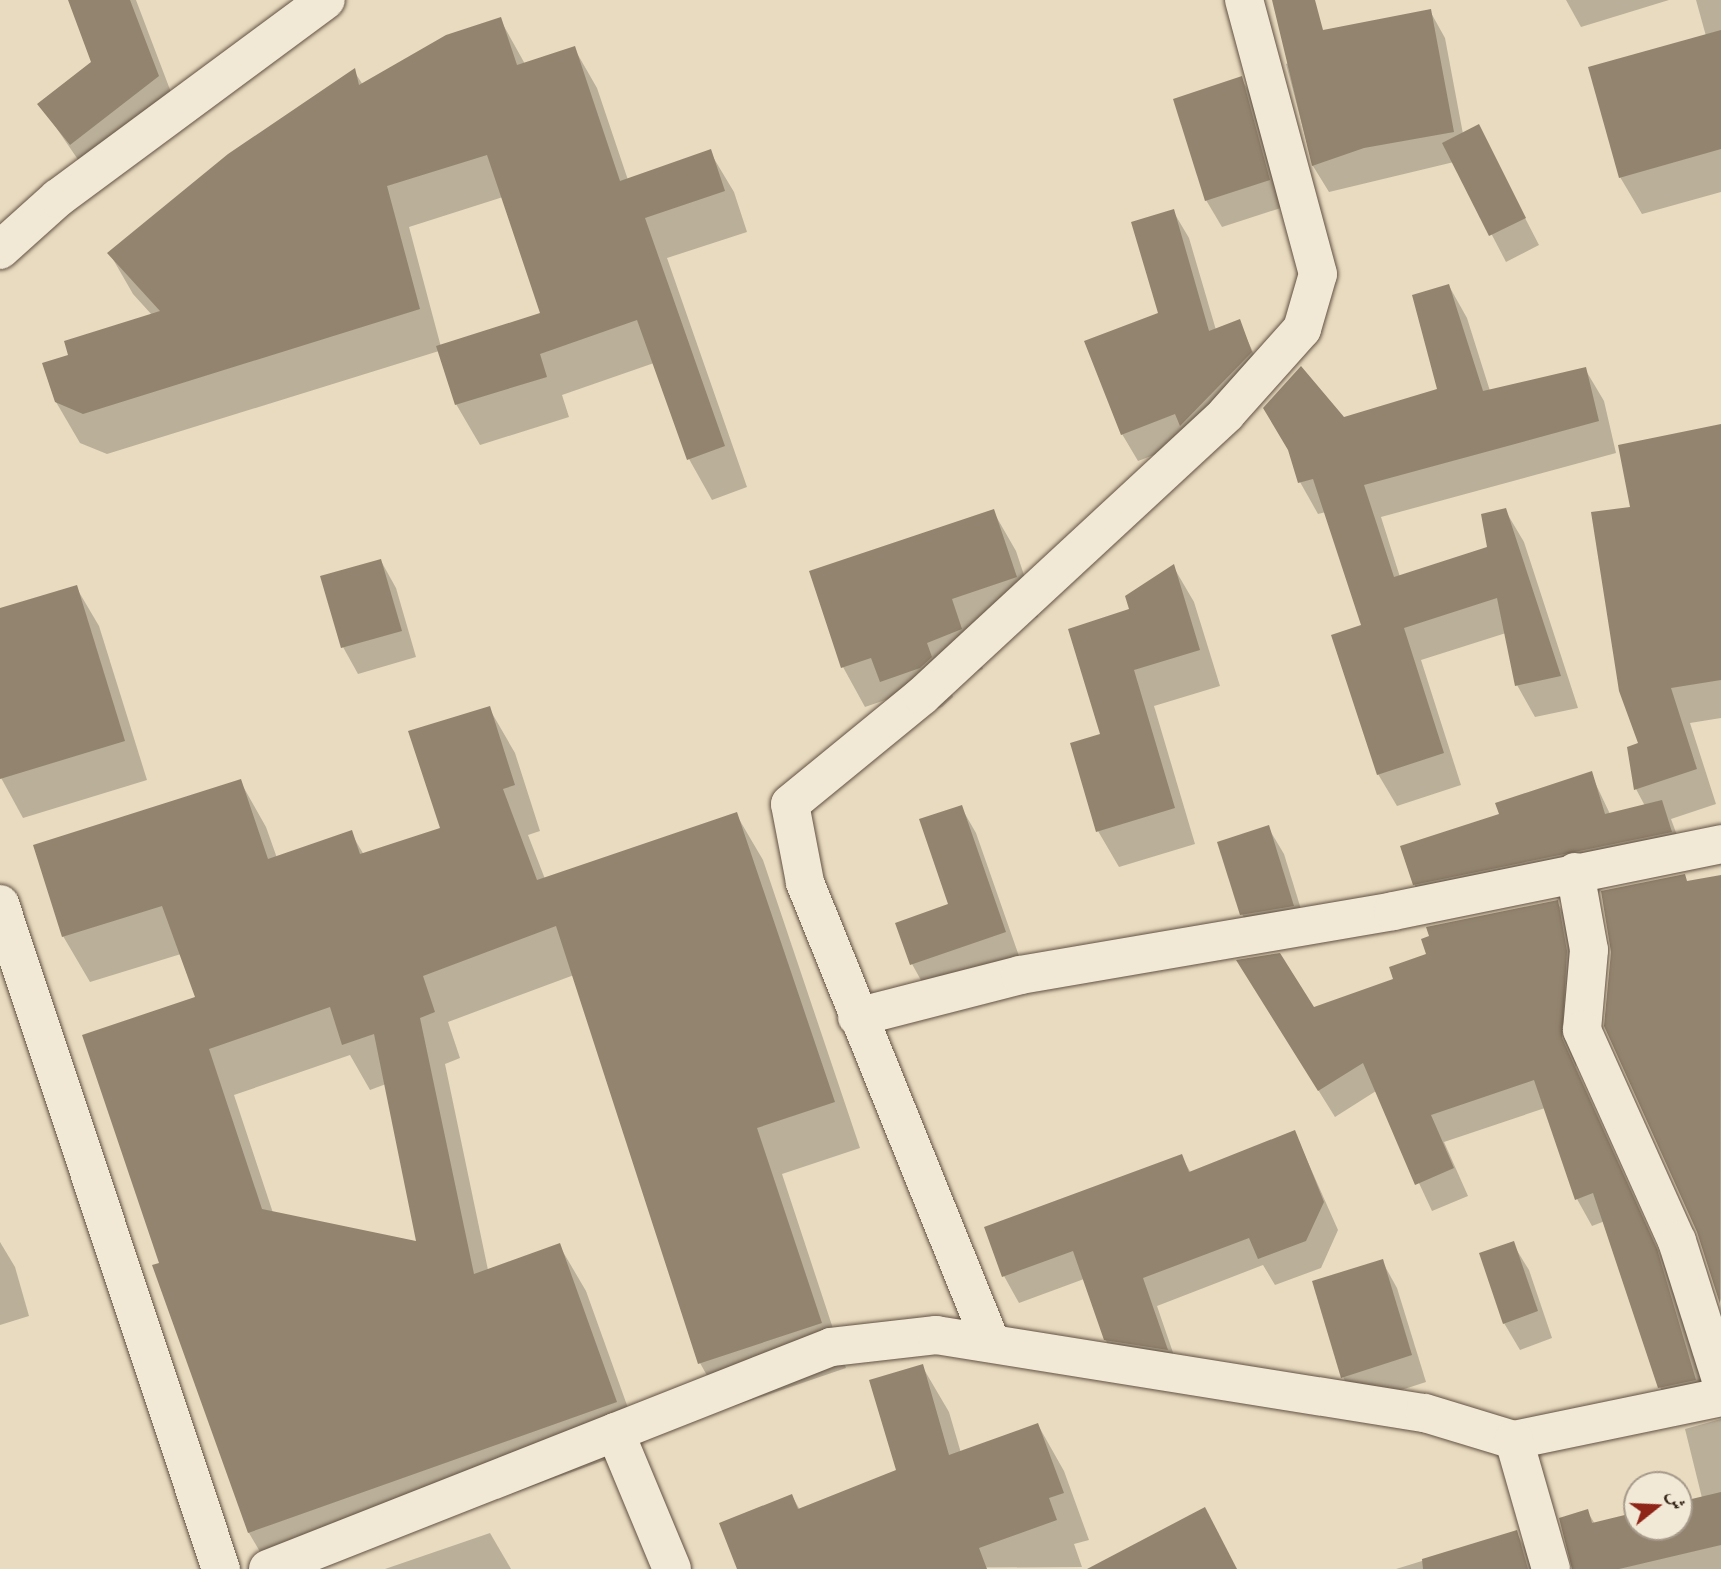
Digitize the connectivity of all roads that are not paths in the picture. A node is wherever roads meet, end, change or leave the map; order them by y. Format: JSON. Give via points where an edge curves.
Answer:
{"nodes":[{"id":1,"x":326,"y":0,"type":"edge"},
{"id":2,"x":1244,"y":0,"type":"edge"},
{"id":3,"x":0,"y":250,"type":"edge"},
{"id":4,"x":1721,"y":844,"type":"edge"},
{"id":5,"x":1575,"y":872,"type":"junction"},
{"id":6,"x":0,"y":904,"type":"edge"},
{"id":7,"x":857,"y":1017,"type":"junction"},
{"id":8,"x":991,"y":1343,"type":"junction"},
{"id":9,"x":1721,"y":1380,"type":"edge"},
{"id":10,"x":1721,"y":1397,"type":"edge"},
{"id":11,"x":615,"y":1432,"type":"junction"},
{"id":12,"x":1514,"y":1440,"type":"junction"},
{"id":13,"x":220,"y":1569,"type":"edge"},
{"id":14,"x":268,"y":1569,"type":"edge"},
{"id":15,"x":672,"y":1569,"type":"edge"},
{"id":16,"x":1551,"y":1569,"type":"edge"}],
"edges":[{"from":1,"to":3,"type":"street","via":[[58,198]]},
{"from":2,"to":7,"type":"street","via":[[1318,274],[1302,329],[1207,432],[922,696],[790,804],[805,882]]},
{"from":4,"to":5,"type":"street"},
{"from":5,"to":7,"type":"street","via":[[1393,911],[1020,975]]},
{"from":5,"to":9,"type":"street","via":[[1589,950],[1582,1030],[1676,1241]]},
{"from":6,"to":13,"type":"street"},
{"from":7,"to":8,"type":"street"},
{"from":8,"to":11,"type":"street","via":[[936,1335],[831,1347]]},
{"from":8,"to":12,"type":"street","via":[[1425,1413]]},
{"from":10,"to":12,"type":"street"},
{"from":11,"to":14,"type":"street"},
{"from":11,"to":15,"type":"street"},
{"from":12,"to":16,"type":"street"}]}
